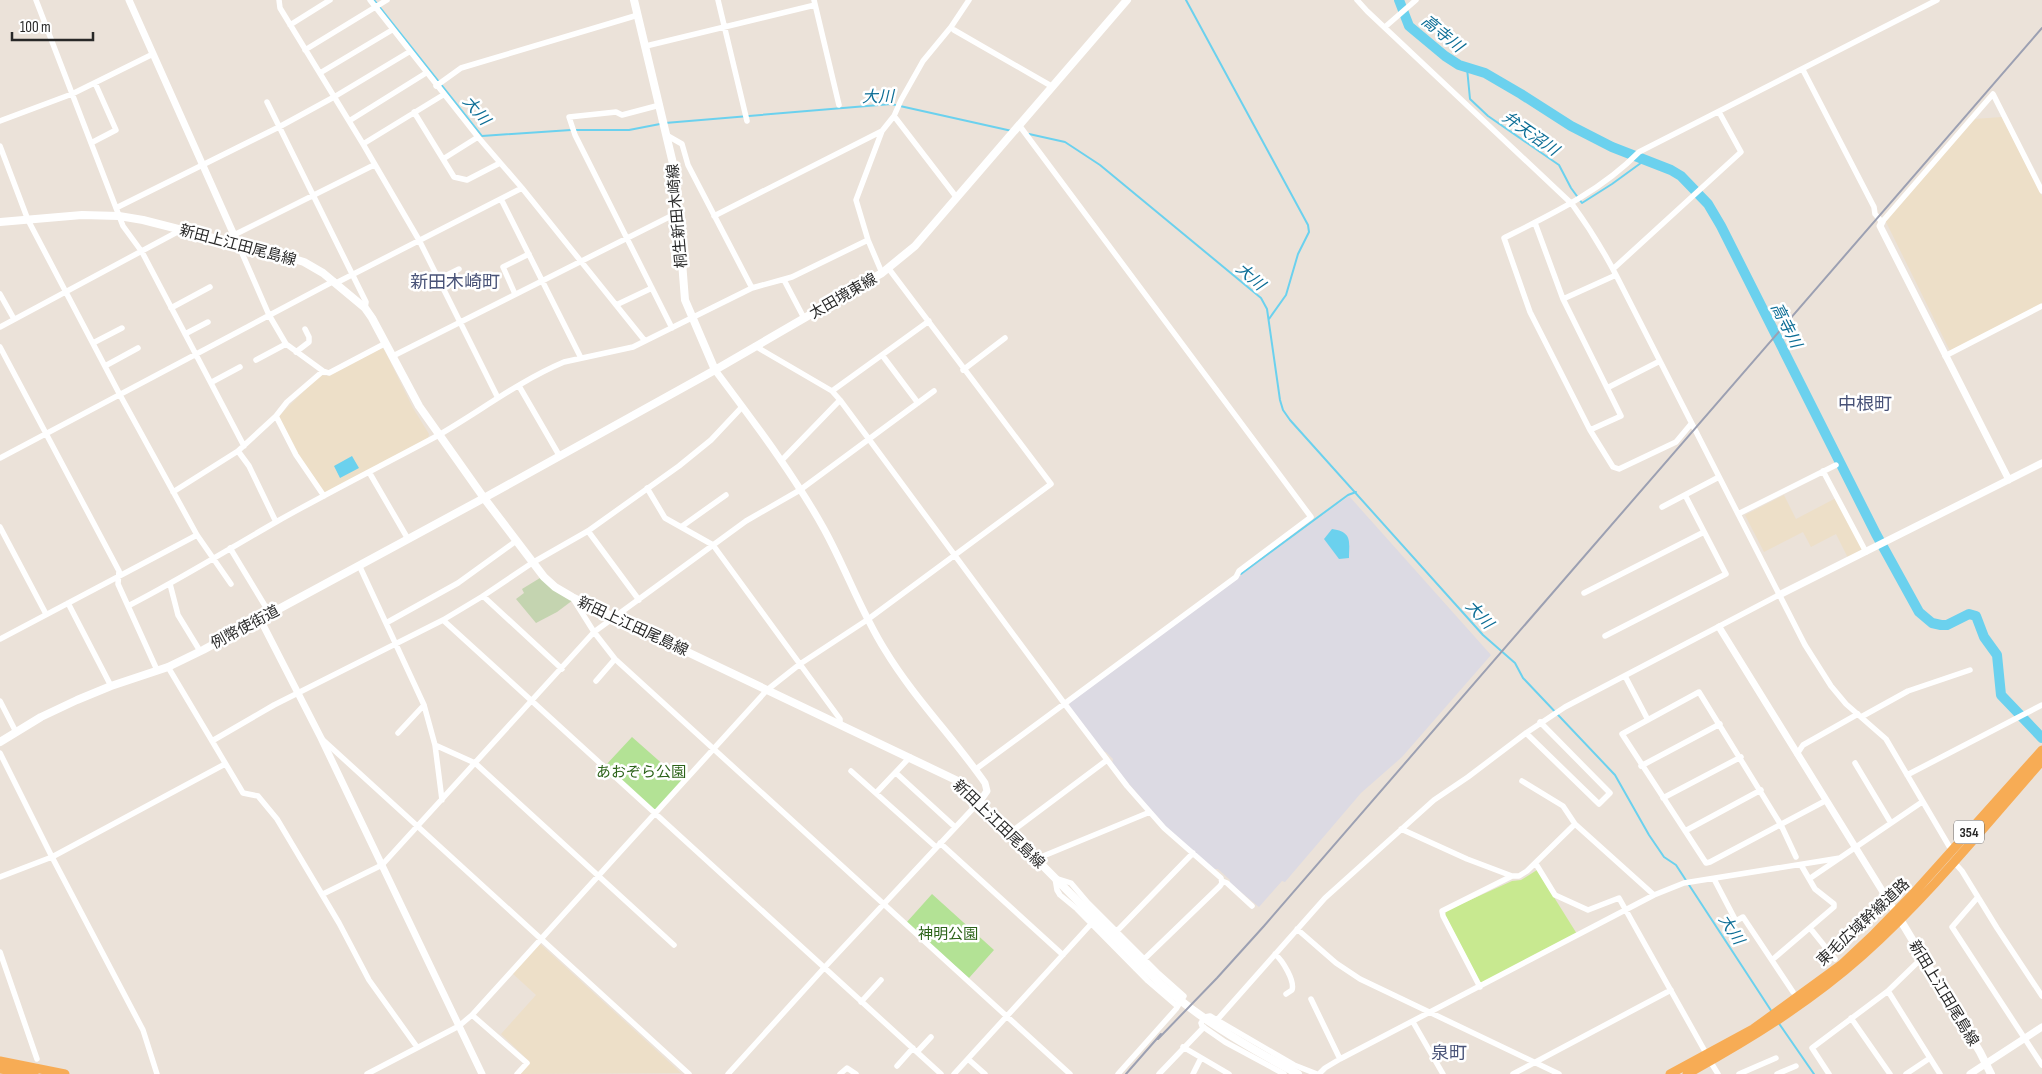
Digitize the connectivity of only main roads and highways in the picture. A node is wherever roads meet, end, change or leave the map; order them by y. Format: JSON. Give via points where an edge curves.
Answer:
{"nodes":[{"id":1,"x":634,"y":0,"type":"edge"},
{"id":2,"x":1127,"y":0,"type":"edge"},
{"id":3,"x":0,"y":222,"type":"edge"},
{"id":4,"x":714,"y":370,"type":"junction"},
{"id":5,"x":484,"y":498,"type":"junction"},
{"id":6,"x":0,"y":742,"type":"edge"},
{"id":7,"x":2042,"y":750,"type":"edge"},
{"id":8,"x":2042,"y":760,"type":"edge"},
{"id":9,"x":1898,"y":916,"type":"junction"},
{"id":10,"x":1708,"y":1058,"type":"junction"},
{"id":11,"x":0,"y":1061,"type":"edge"},
{"id":12,"x":0,"y":1068,"type":"edge"},
{"id":13,"x":34,"y":1074,"type":"edge"},
{"id":14,"x":65,"y":1074,"type":"edge"},
{"id":15,"x":1298,"y":1074,"type":"edge"},
{"id":16,"x":1670,"y":1074,"type":"edge"},
{"id":17,"x":1687,"y":1074,"type":"edge"},
{"id":18,"x":1991,"y":1074,"type":"edge"}],
"edges":[{"from":1,"to":4,"type":"main road","name":"桐生新田木崎線","via":[[676,178],[683,288]]},
{"from":2,"to":4,"type":"main road","name":"太田境東線","via":[[914,246],[885,271]]},
{"from":3,"to":5,"type":"main road","name":"新田上江田尾島線","via":[[117,212],[304,262],[335,282],[365,308],[419,406]]},
{"from":4,"to":5,"type":"main road","name":"太田境東線"},
{"from":5,"to":6,"type":"main road","name":"例幣使街道","via":[[200,652],[41,717]]},
{"from":5,"to":15,"type":"main road","name":"新田上江田尾島線","via":[[532,563],[550,582],[572,597],[960,782],[1180,1001],[1249,1048]]},
{"from":7,"to":9,"type":"highway","name":"東毛広域幹線道路","number":"354"},
{"from":8,"to":9,"type":"highway","name":"東毛広域幹線道路","number":"354","via":[[1953,862]]},
{"from":9,"to":10,"type":"highway","name":"東毛広域幹線道路","number":"354","via":[[1848,968],[1768,1023]]},
{"from":9,"to":18,"type":"main road","name":"新田上江田尾島線"},
{"from":10,"to":16,"type":"highway","name":"東毛広域幹線道路","number":"354"},
{"from":10,"to":17,"type":"highway","name":"東毛広域幹線道路","number":"354"},
{"from":11,"to":14,"type":"highway"},
{"from":12,"to":13,"type":"highway"}]}
